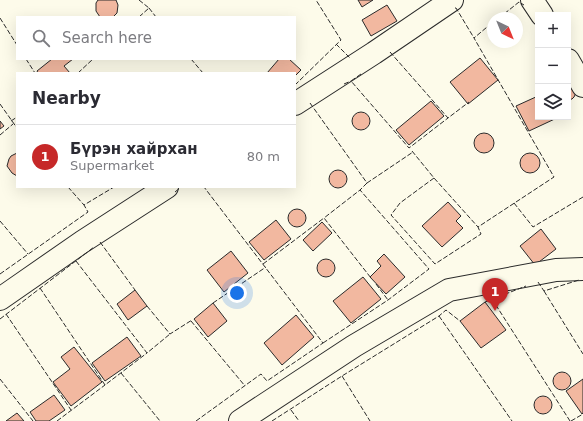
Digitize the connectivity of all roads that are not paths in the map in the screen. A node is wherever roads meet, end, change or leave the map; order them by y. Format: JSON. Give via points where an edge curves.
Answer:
{"nodes":[{"id":1,"x":452,"y":0,"type":"edge"},
{"id":2,"x":532,"y":0,"type":"edge"},
{"id":3,"x":540,"y":12,"type":"edge"},
{"id":4,"x":571,"y":65,"type":"edge"},
{"id":5,"x":583,"y":86,"type":"edge"},
{"id":6,"x":296,"y":103,"type":"edge"},
{"id":7,"x":165,"y":188,"type":"edge"},
{"id":8,"x":583,"y":269,"type":"edge"},
{"id":9,"x":0,"y":299,"type":"edge"},
{"id":10,"x":240,"y":421,"type":"edge"}],
"edges":[{"from":1,"to":6,"type":"street"},
{"from":2,"to":3,"type":"street"},
{"from":4,"to":5,"type":"street"},
{"from":7,"to":9,"type":"street"},
{"from":8,"to":10,"type":"street","via":[[556,270],[449,290],[354,346]]}]}
